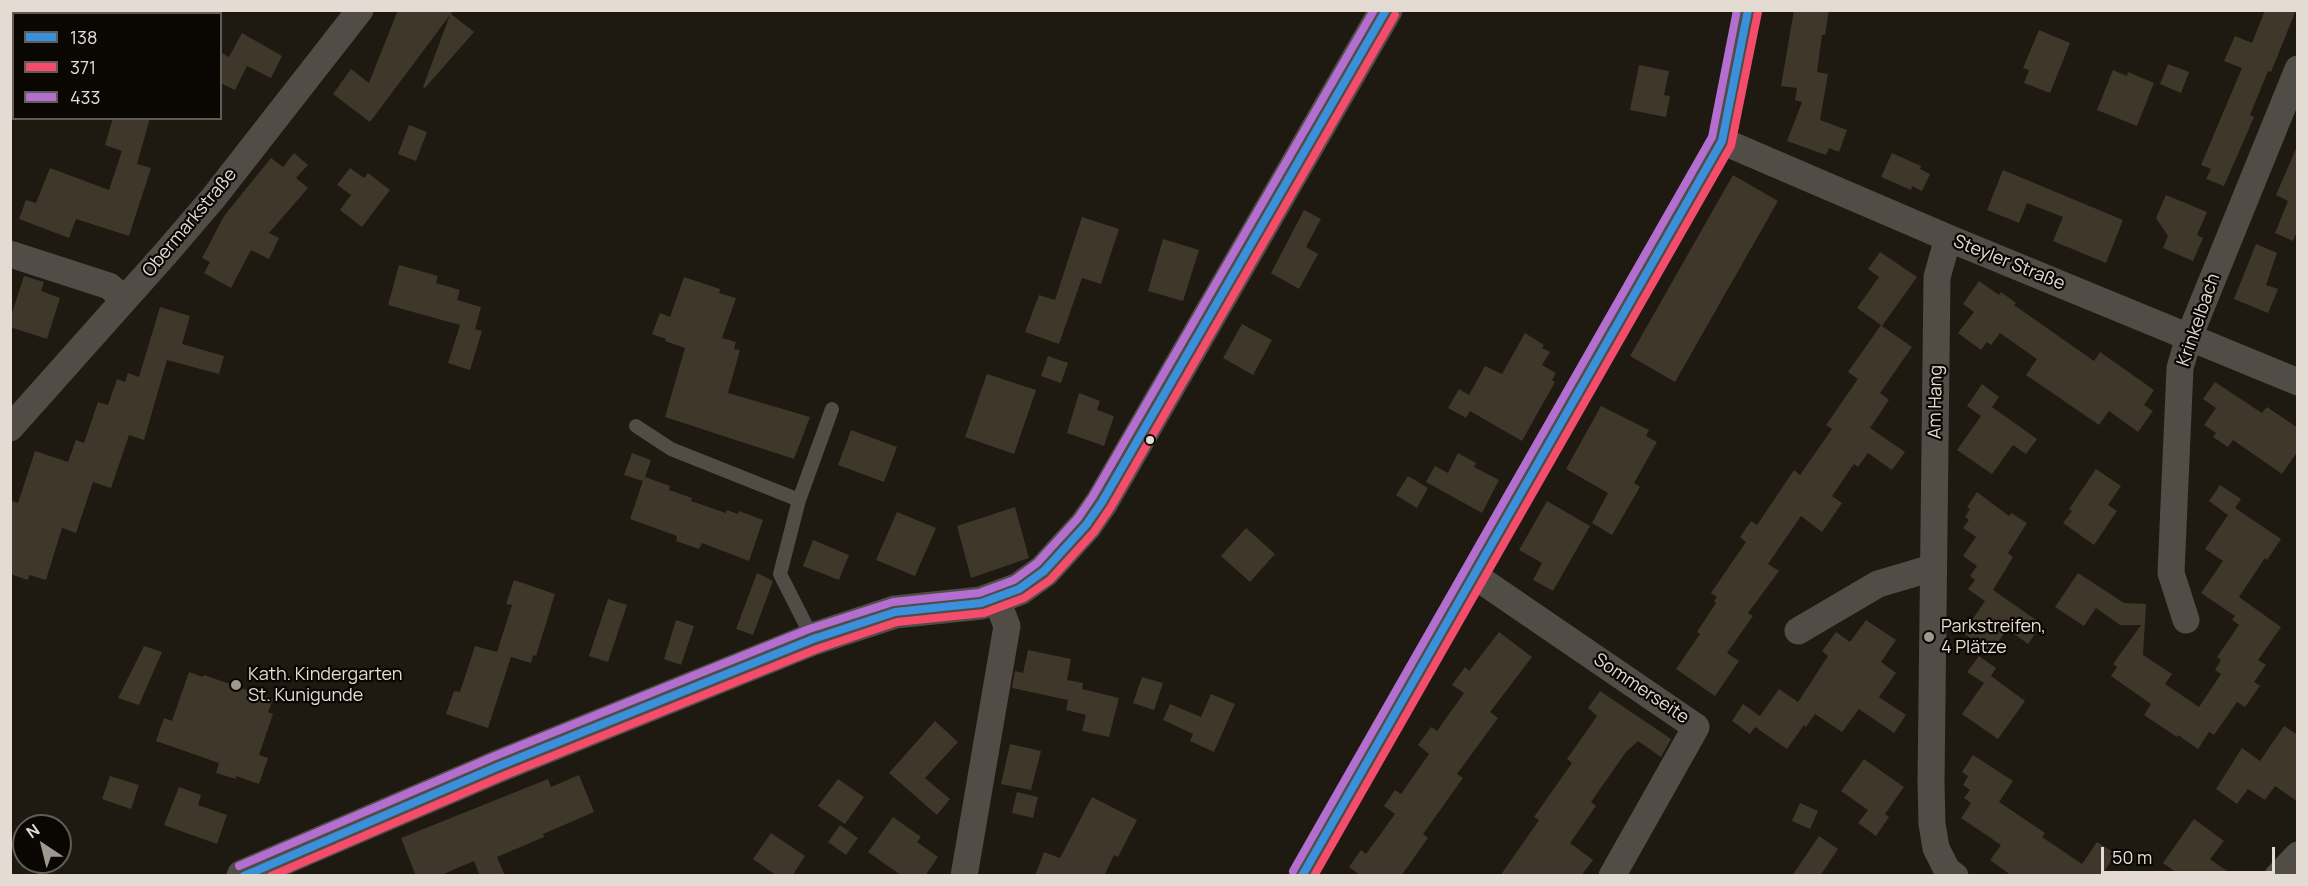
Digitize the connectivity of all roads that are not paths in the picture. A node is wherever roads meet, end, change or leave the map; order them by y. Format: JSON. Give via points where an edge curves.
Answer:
{"nodes":[{"id":1,"x":360,"y":10,"type":"edge"},
{"id":2,"x":1386,"y":10,"type":"edge"},
{"id":3,"x":1748,"y":10,"type":"edge"},
{"id":4,"x":2298,"y":69,"type":"edge"},
{"id":5,"x":1722,"y":141,"type":"junction"},
{"id":6,"x":1948,"y":238,"type":"junction"},
{"id":7,"x":10,"y":254,"type":"edge"},
{"id":8,"x":124,"y":299,"type":"junction"},
{"id":9,"x":2189,"y":337,"type":"junction"},
{"id":10,"x":2298,"y":382,"type":"edge"},
{"id":11,"x":832,"y":409,"type":"dead end"},
{"id":12,"x":636,"y":426,"type":"dead end"},
{"id":13,"x":10,"y":428,"type":"edge"},
{"id":14,"x":799,"y":500,"type":"junction"},
{"id":15,"x":1932,"y":568,"type":"junction"},
{"id":16,"x":1475,"y":576,"type":"junction"},
{"id":17,"x":996,"y":598,"type":"junction"},
{"id":18,"x":2186,"y":620,"type":"dead end"},
{"id":19,"x":1798,"y":631,"type":"dead end"},
{"id":20,"x":813,"y":639,"type":"junction"},
{"id":21,"x":2298,"y":855,"type":"edge"},
{"id":22,"x":243,"y":876,"type":"edge"},
{"id":23,"x":964,"y":876,"type":"edge"},
{"id":24,"x":1302,"y":876,"type":"edge"},
{"id":25,"x":1612,"y":876,"type":"edge"},
{"id":26,"x":1955,"y":876,"type":"edge"},
{"id":27,"x":2278,"y":876,"type":"edge"}],
"edges":[{"from":1,"to":8,"type":"street","name":"Obermarkstraße","via":[[214,197]]},
{"from":2,"to":17,"type":"main road","via":[[1102,502],[1044,571],[1019,589]]},
{"from":3,"to":5,"type":"street"},
{"from":4,"to":9,"type":"street","name":"Krinkelbach"},
{"from":5,"to":6,"type":"street","name":"Steyler Straße"},
{"from":5,"to":16,"type":"street"},
{"from":6,"to":9,"type":"street","name":"Steyler Straße"},
{"from":6,"to":15,"type":"street","name":"Am Hang","via":[[1937,277]]},
{"from":7,"to":8,"type":"street","via":[[109,286]]},
{"from":8,"to":13,"type":"street","name":"Obermarkstraße"},
{"from":9,"to":10,"type":"street","name":"Steyler Straße"},
{"from":9,"to":18,"type":"street","name":"Krinkelbach","via":[[2180,368],[2171,573]]},
{"from":11,"to":14,"type":"lane"},
{"from":12,"to":14,"type":"lane","via":[[670,449]]},
{"from":14,"to":20,"type":"lane","via":[[780,574]]},
{"from":15,"to":19,"type":"street","via":[[1878,584]]},
{"from":15,"to":26,"type":"street","name":"Am Hang","via":[[1932,824],[1936,848],[1947,870]]},
{"from":16,"to":24,"type":"street"},
{"from":16,"to":25,"type":"street","name":"Sommerseite","via":[[1696,727]]},
{"from":17,"to":20,"type":"main road","via":[[895,612]]},
{"from":17,"to":23,"type":"street","via":[[1007,626]]},
{"from":20,"to":22,"type":"main road","via":[[499,766]]},
{"from":21,"to":27,"type":"street"}]}
